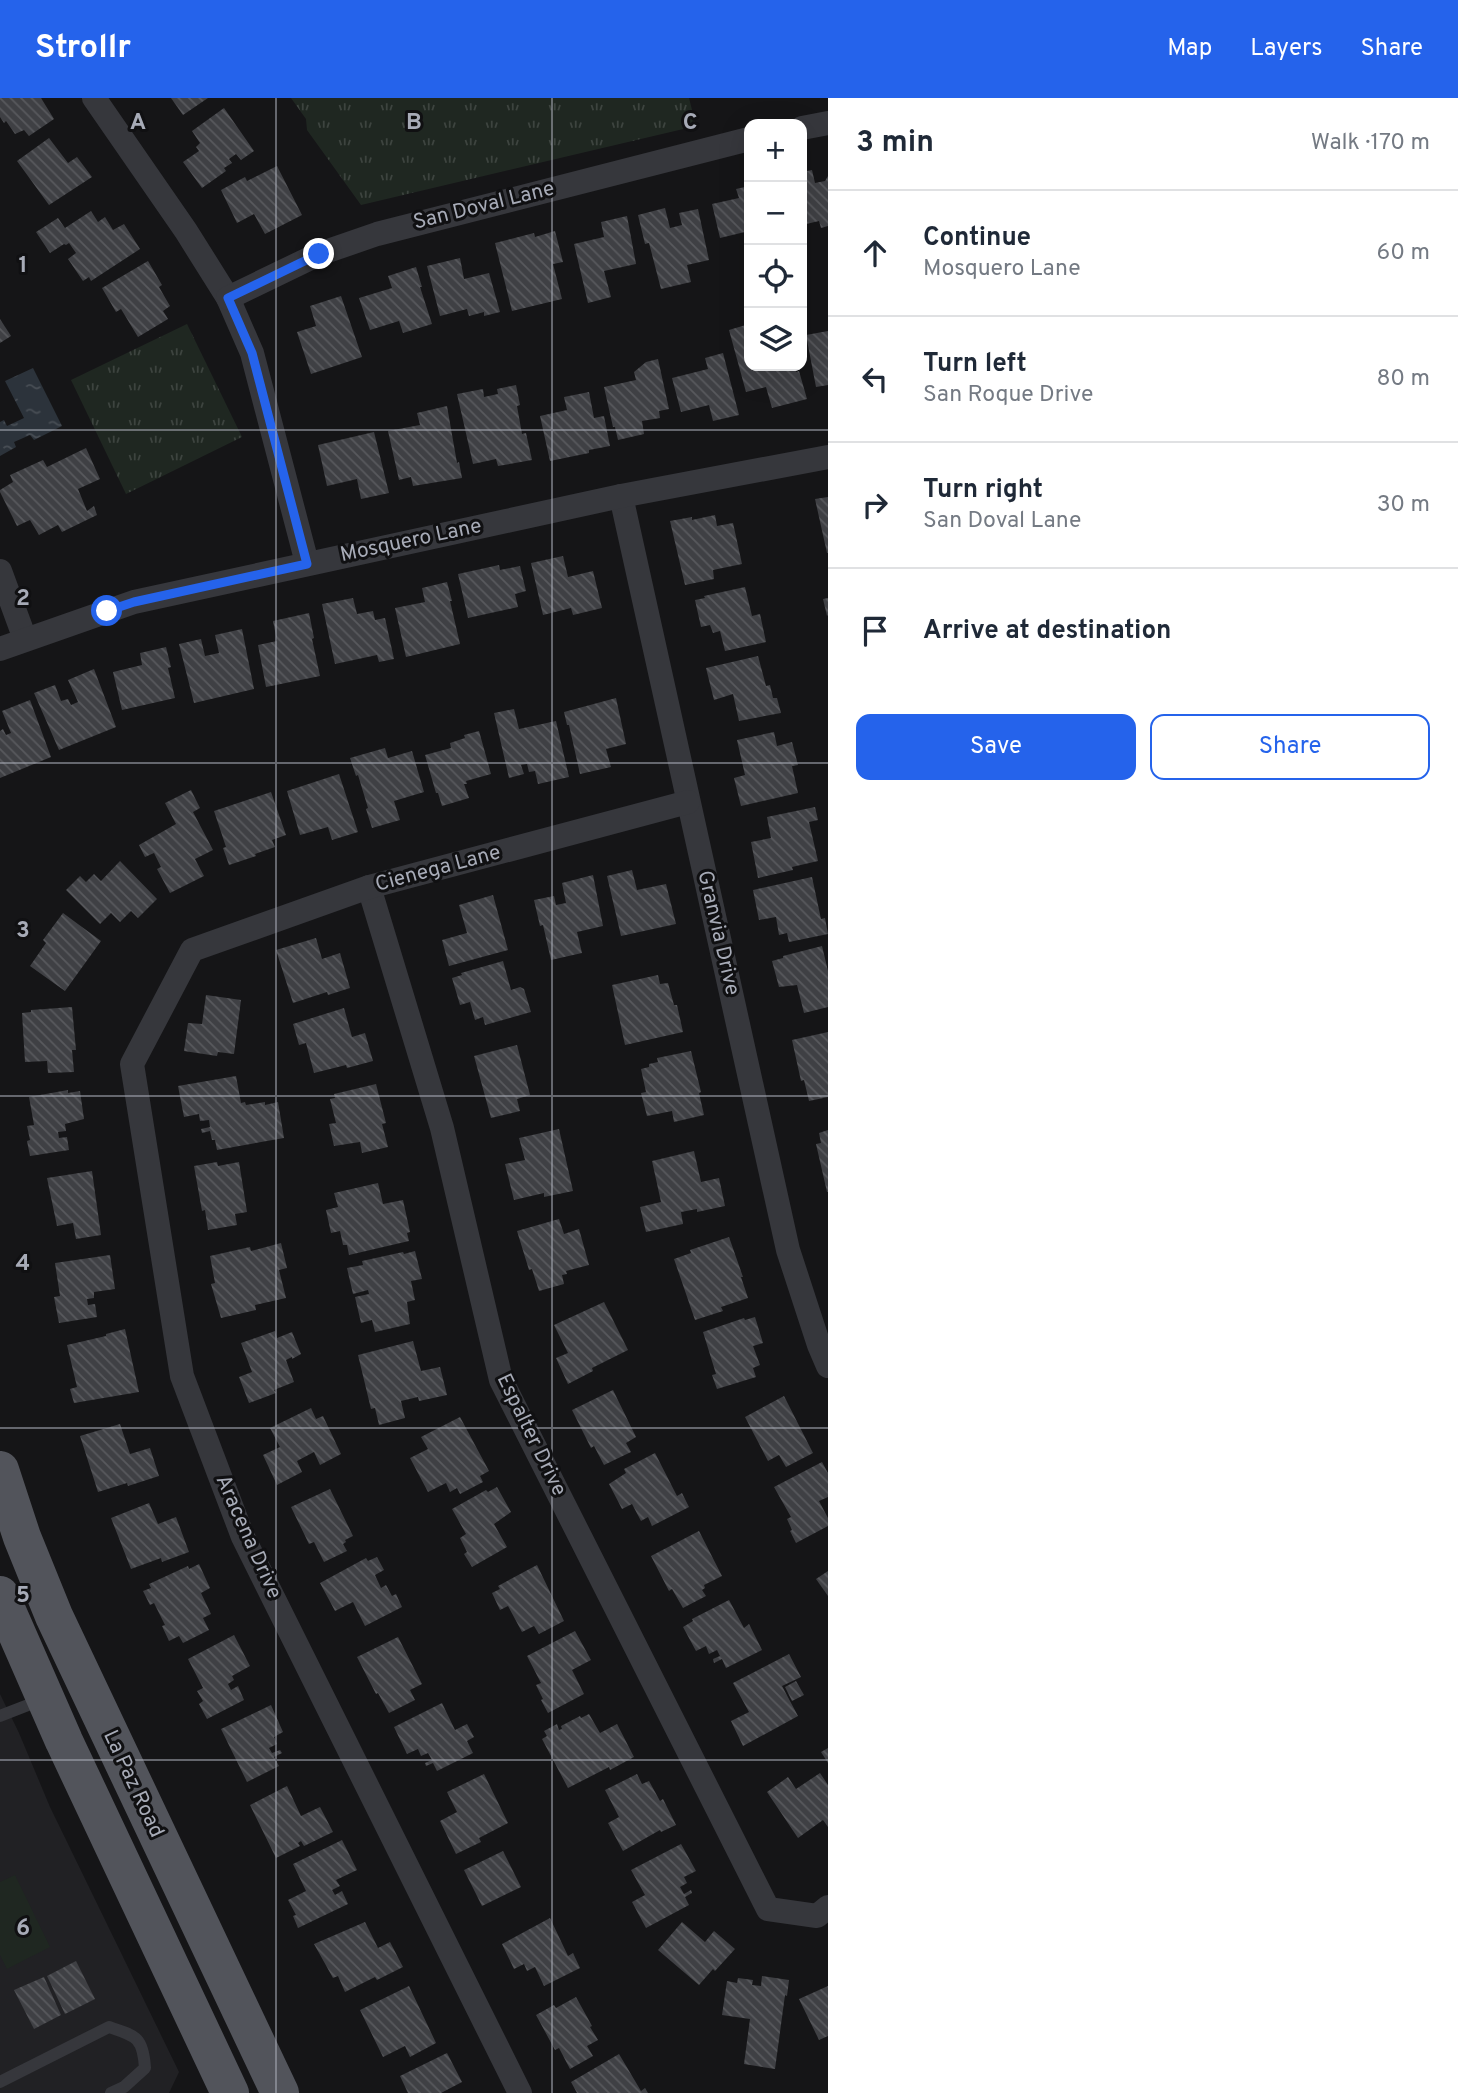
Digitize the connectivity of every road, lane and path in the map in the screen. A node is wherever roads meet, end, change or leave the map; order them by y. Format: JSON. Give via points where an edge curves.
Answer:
{"nodes":[{"id":1,"x":94,"y":98,"type":"edge"},
{"id":2,"x":828,"y":123,"type":"edge"},
{"id":3,"x":807,"y":127,"type":"edge"},
{"id":4,"x":744,"y":140,"type":"edge"},
{"id":5,"x":228,"y":298,"type":"junction"},
{"id":6,"x":828,"y":457,"type":"edge"},
{"id":7,"x":621,"y":496,"type":"junction"},
{"id":8,"x":307,"y":564,"type":"junction"},
{"id":9,"x":0,"y":570,"type":"edge"},
{"id":10,"x":25,"y":639,"type":"junction"},
{"id":11,"x":0,"y":649,"type":"edge"},
{"id":12,"x":688,"y":802,"type":"junction"},
{"id":13,"x":369,"y":887,"type":"junction"},
{"id":14,"x":192,"y":950,"type":"joint"},
{"id":15,"x":828,"y":1366,"type":"edge"},
{"id":16,"x":0,"y":1470,"type":"edge"},
{"id":17,"x":0,"y":1595,"type":"edge"},
{"id":18,"x":45,"y":1698,"type":"junction"},
{"id":19,"x":0,"y":1716,"type":"edge"},
{"id":20,"x":828,"y":1907,"type":"edge"},
{"id":21,"x":0,"y":2082,"type":"edge"},
{"id":22,"x":111,"y":2093,"type":"edge"},
{"id":23,"x":230,"y":2093,"type":"edge"},
{"id":24,"x":280,"y":2093,"type":"edge"},
{"id":25,"x":520,"y":2093,"type":"edge"}],
"edges":[{"from":1,"to":5,"type":"street"},
{"from":2,"to":3,"type":"street"},
{"from":4,"to":5,"type":"street","name":"San Doval Lane","via":[[376,233],[319,254]]},
{"from":5,"to":8,"type":"street","via":[[252,353]]},
{"from":6,"to":7,"type":"street","name":"Mosquero Lane"},
{"from":7,"to":8,"type":"street","name":"Mosquero Lane"},
{"from":7,"to":12,"type":"street","name":"Granvia Drive"},
{"from":8,"to":10,"type":"street","name":"Mosquero Lane","via":[[134,602]]},
{"from":9,"to":10,"type":"street"},
{"from":10,"to":11,"type":"street","name":"Mosquero Lane"},
{"from":12,"to":13,"type":"street","name":"Cienega Lane"},
{"from":12,"to":15,"type":"street","name":"Granvia Drive","via":[[788,1250]]},
{"from":13,"to":14,"type":"street","name":"Cienega Lane"},
{"from":13,"to":20,"type":"street","name":"Espalter Drive","via":[[442,1128],[501,1380],[768,1909],[817,1916]]},
{"from":14,"to":25,"type":"street","name":"Aracena Drive","via":[[132,1064],[182,1376],[243,1537]]},
{"from":16,"to":24,"type":"main road","name":"La Paz Road","via":[[54,1616]]},
{"from":17,"to":18,"type":"main road","name":"La Paz Road"},
{"from":18,"to":19,"type":"lane"},
{"from":18,"to":23,"type":"main road","name":"La Paz Road"},
{"from":21,"to":22,"type":"lane","via":[[109,2027],[133,2035],[144,2050],[145,2068]]}]}
